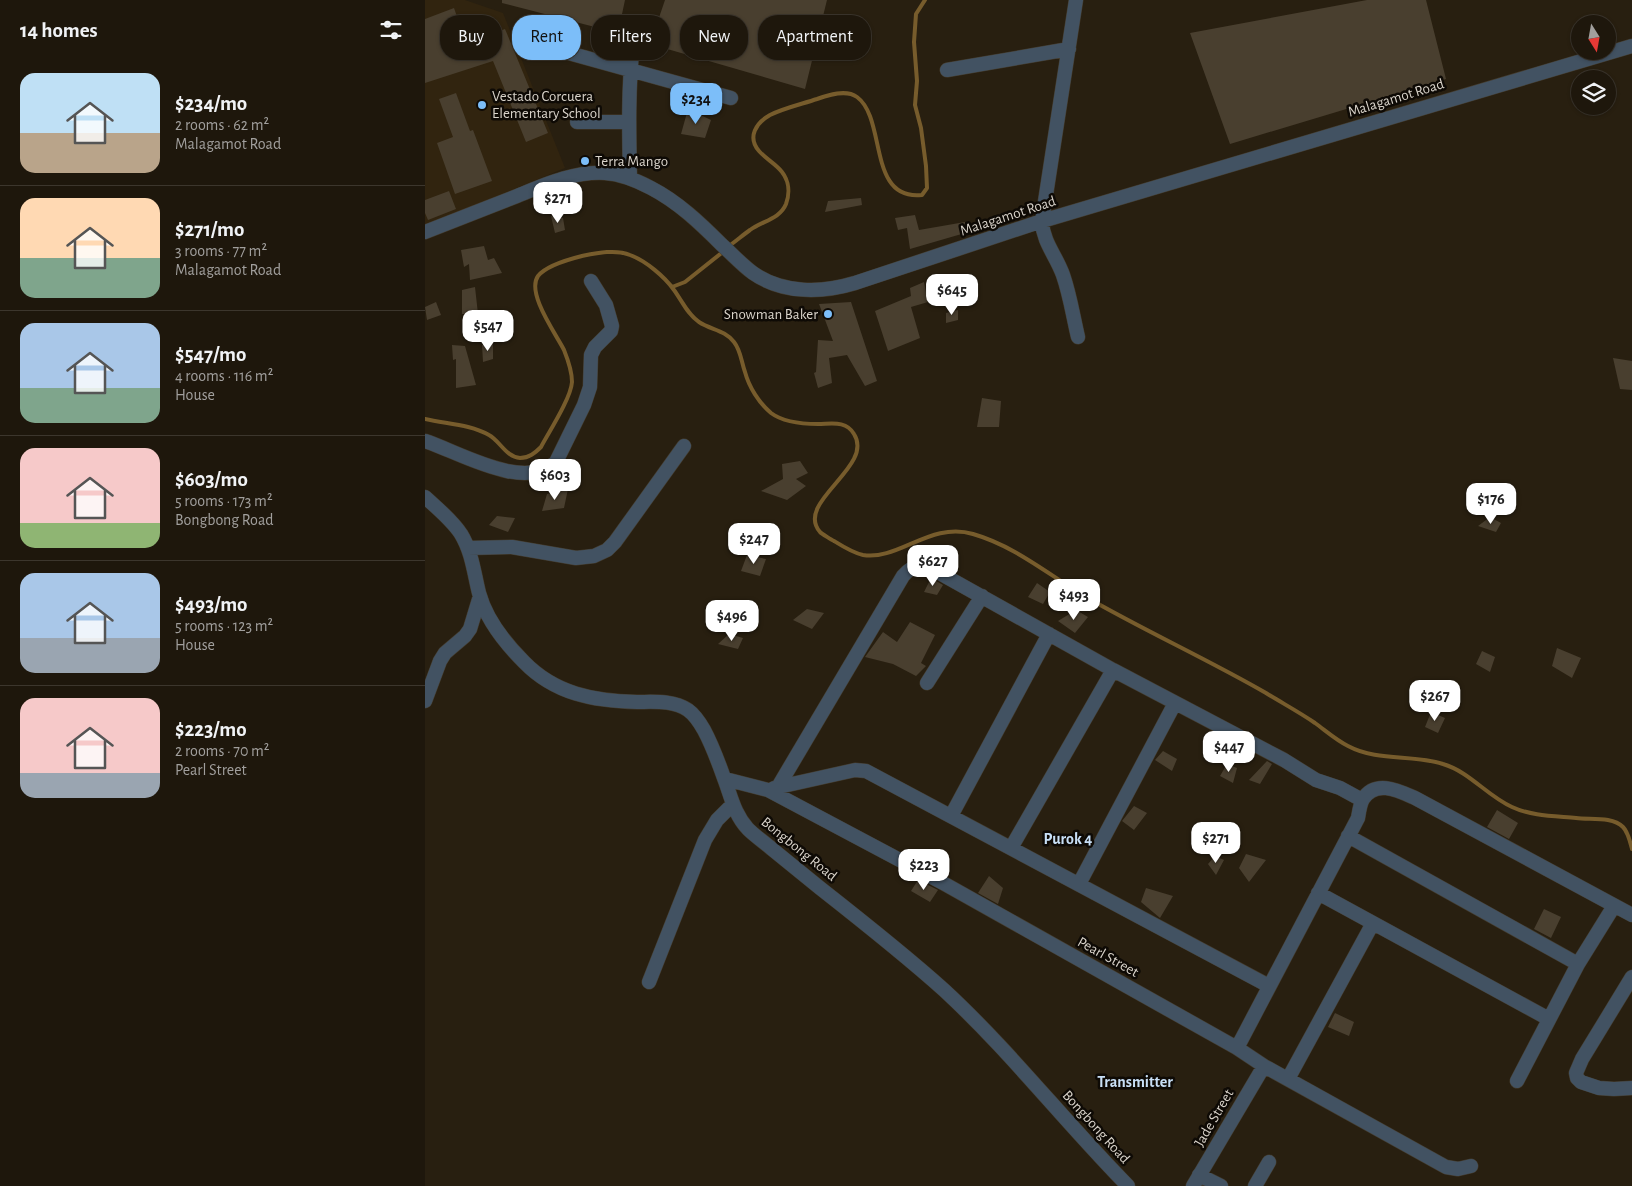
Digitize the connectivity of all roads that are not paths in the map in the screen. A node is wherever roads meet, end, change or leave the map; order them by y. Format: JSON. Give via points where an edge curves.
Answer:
{"nodes":[{"id":1,"x":1076,"y":0,"type":"edge"},
{"id":2,"x":1632,"y":46,"type":"edge"},
{"id":3,"x":1069,"y":49,"type":"junction"},
{"id":4,"x":581,"y":56,"type":"edge"},
{"id":5,"x":631,"y":60,"type":"edge"},
{"id":6,"x":630,"y":69,"type":"junction"},
{"id":7,"x":947,"y":70,"type":"dead end"},
{"id":8,"x":731,"y":98,"type":"dead end"},
{"id":9,"x":577,"y":122,"type":"dead end"},
{"id":10,"x":628,"y":122,"type":"junction"},
{"id":11,"x":630,"y":178,"type":"junction"},
{"id":12,"x":1042,"y":221,"type":"junction"},
{"id":13,"x":425,"y":232,"type":"edge"},
{"id":14,"x":591,"y":281,"type":"dead end"},
{"id":15,"x":1078,"y":337,"type":"dead end"},
{"id":16,"x":425,"y":441,"type":"edge"},
{"id":17,"x":684,"y":446,"type":"dead end"},
{"id":18,"x":425,"y":497,"type":"edge"},
{"id":19,"x":468,"y":548,"type":"junction"},
{"id":20,"x":480,"y":596,"type":"junction"},
{"id":21,"x":982,"y":596,"type":"junction"},
{"id":22,"x":1049,"y":634,"type":"junction"},
{"id":23,"x":1113,"y":670,"type":"junction"},
{"id":24,"x":927,"y":684,"type":"dead end"},
{"id":25,"x":425,"y":701,"type":"edge"},
{"id":26,"x":1175,"y":702,"type":"junction"},
{"id":27,"x":725,"y":779,"type":"junction"},
{"id":28,"x":773,"y":789,"type":"junction"},
{"id":29,"x":1362,"y":800,"type":"junction"},
{"id":30,"x":733,"y":804,"type":"junction"},
{"id":31,"x":951,"y":816,"type":"junction"},
{"id":32,"x":1348,"y":836,"type":"junction"},
{"id":33,"x":1011,"y":848,"type":"junction"},
{"id":34,"x":1079,"y":884,"type":"junction"},
{"id":35,"x":1318,"y":893,"type":"junction"},
{"id":36,"x":1614,"y":906,"type":"junction"},
{"id":37,"x":1632,"y":915,"type":"edge"},
{"id":38,"x":1373,"y":923,"type":"junction"},
{"id":39,"x":1578,"y":964,"type":"junction"},
{"id":40,"x":1632,"y":977,"type":"edge"},
{"id":41,"x":649,"y":982,"type":"dead end"},
{"id":42,"x":1269,"y":986,"type":"junction"},
{"id":43,"x":1549,"y":1019,"type":"junction"},
{"id":44,"x":1237,"y":1048,"type":"junction"},
{"id":45,"x":1263,"y":1066,"type":"junction"},
{"id":46,"x":1288,"y":1079,"type":"junction"},
{"id":47,"x":1517,"y":1081,"type":"dead end"},
{"id":48,"x":1632,"y":1088,"type":"edge"},
{"id":49,"x":1269,"y":1162,"type":"dead end"},
{"id":50,"x":1471,"y":1166,"type":"dead end"},
{"id":51,"x":1196,"y":1180,"type":"edge"},
{"id":52,"x":1128,"y":1186,"type":"edge"},
{"id":53,"x":1221,"y":1186,"type":"edge"},
{"id":54,"x":1255,"y":1186,"type":"edge"}],
"edges":[{"from":1,"to":3,"type":"street"},
{"from":2,"to":12,"type":"street","name":"Malagamot Road"},
{"from":3,"to":7,"type":"street"},
{"from":3,"to":12,"type":"street"},
{"from":4,"to":6,"type":"street"},
{"from":5,"to":6,"type":"street"},
{"from":6,"to":8,"type":"street"},
{"from":6,"to":10,"type":"street"},
{"from":9,"to":10,"type":"street"},
{"from":10,"to":11,"type":"street"},
{"from":11,"to":12,"type":"street","name":"Malagamot Road","via":[[674,202],[754,273],[799,289],[826,290],[855,283]]},
{"from":11,"to":13,"type":"street","name":"Malagamot Road","via":[[603,172],[565,178]]},
{"from":12,"to":15,"type":"street","via":[[1045,241],[1064,278]]},
{"from":14,"to":16,"type":"street","via":[[605,305],[611,331],[591,355],[590,388],[584,405],[549,468],[521,473],[503,470]]},
{"from":17,"to":19,"type":"street","via":[[607,550],[594,556],[575,558],[513,547]]},
{"from":18,"to":19,"type":"street","name":"Bongbong Road","via":[[461,533]]},
{"from":19,"to":20,"type":"street","name":"Bongbong Road"},
{"from":20,"to":25,"type":"street","via":[[470,629],[445,653]]},
{"from":20,"to":27,"type":"street","name":"Bongbong Road","via":[[507,643],[551,684],[587,697],[663,702],[690,711],[710,741]]},
{"from":21,"to":22,"type":"street"},
{"from":21,"to":24,"type":"street"},
{"from":21,"to":28,"type":"street","via":[[930,568],[918,565],[911,568]]},
{"from":22,"to":23,"type":"street"},
{"from":22,"to":31,"type":"street"},
{"from":23,"to":26,"type":"street"},
{"from":23,"to":33,"type":"street"},
{"from":26,"to":29,"type":"street","via":[[1317,780]]},
{"from":26,"to":34,"type":"street"},
{"from":27,"to":28,"type":"street","name":"Pearl Street"},
{"from":27,"to":30,"type":"street","name":"Bongbong Road"},
{"from":28,"to":31,"type":"street","via":[[866,770]]},
{"from":28,"to":44,"type":"street","name":"Pearl Street"},
{"from":29,"to":32,"type":"street","via":[[1358,818]]},
{"from":29,"to":36,"type":"street","via":[[1379,788],[1415,798]]},
{"from":30,"to":41,"type":"street","via":[[717,820],[705,840]]},
{"from":30,"to":52,"type":"street","name":"Bongbong Road","via":[[748,829],[882,936],[979,1024]]},
{"from":31,"to":33,"type":"street"},
{"from":32,"to":35,"type":"street"},
{"from":32,"to":39,"type":"street"},
{"from":33,"to":34,"type":"street"},
{"from":34,"to":42,"type":"street"},
{"from":35,"to":38,"type":"street"},
{"from":35,"to":42,"type":"street"},
{"from":36,"to":37,"type":"street"},
{"from":36,"to":39,"type":"street"},
{"from":38,"to":43,"type":"street"},
{"from":38,"to":46,"type":"street"},
{"from":39,"to":43,"type":"street"},
{"from":40,"to":48,"type":"street","via":[[1576,1073],[1577,1078],[1587,1085],[1614,1090]]},
{"from":42,"to":44,"type":"street"},
{"from":43,"to":47,"type":"street"},
{"from":44,"to":45,"type":"street","name":"Pearl Street"},
{"from":45,"to":46,"type":"street","name":"Pearl Street"},
{"from":45,"to":51,"type":"street","name":"Jade Street"},
{"from":46,"to":50,"type":"street","name":"Pearl Street","via":[[1446,1167]]},
{"from":49,"to":54,"type":"street"},
{"from":51,"to":53,"type":"street"}]}
